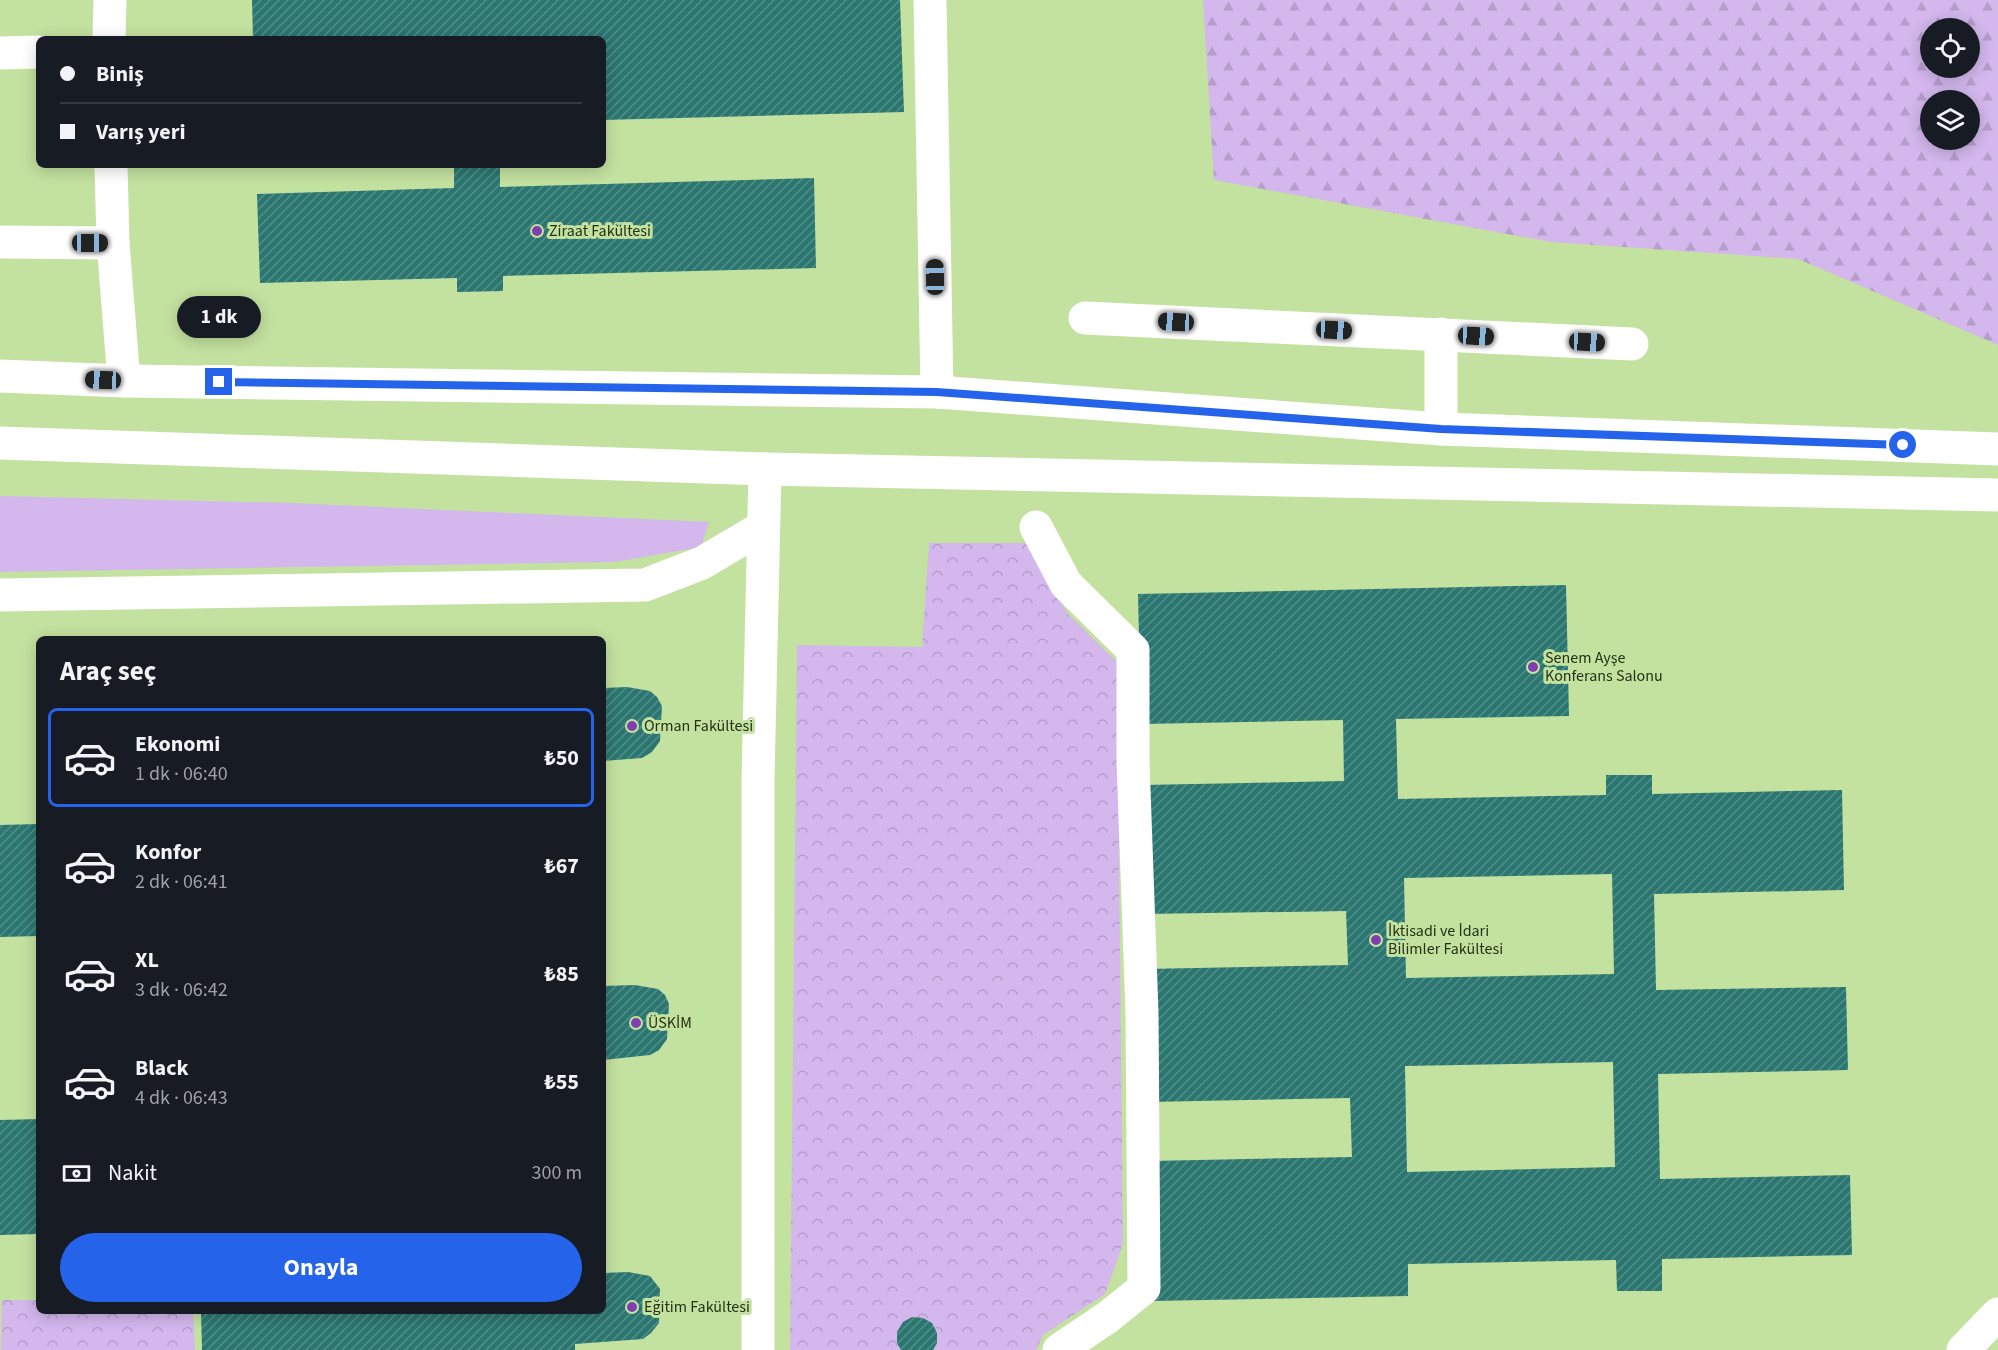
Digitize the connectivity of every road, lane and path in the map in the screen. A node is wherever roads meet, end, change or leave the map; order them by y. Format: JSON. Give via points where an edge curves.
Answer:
{"nodes":[{"id":1,"x":110,"y":0,"type":"edge"},
{"id":2,"x":930,"y":0,"type":"edge"},
{"id":3,"x":109,"y":36,"type":"edge"},
{"id":4,"x":36,"y":52,"type":"edge"},
{"id":5,"x":0,"y":53,"type":"edge"},
{"id":6,"x":111,"y":168,"type":"edge"},
{"id":7,"x":0,"y":242,"type":"edge"},
{"id":8,"x":112,"y":243,"type":"junction"},
{"id":9,"x":1085,"y":318,"type":"dead end"},
{"id":10,"x":1440,"y":334,"type":"junction"},
{"id":11,"x":1632,"y":344,"type":"dead end"},
{"id":12,"x":0,"y":376,"type":"edge"},
{"id":13,"x":124,"y":381,"type":"junction"},
{"id":14,"x":937,"y":392,"type":"junction"},
{"id":15,"x":1441,"y":429,"type":"junction"},
{"id":16,"x":0,"y":443,"type":"edge"},
{"id":17,"x":1998,"y":448,"type":"edge"},
{"id":18,"x":765,"y":469,"type":"junction"},
{"id":19,"x":1998,"y":495,"type":"edge"},
{"id":20,"x":1036,"y":526,"type":"dead end"},
{"id":21,"x":763,"y":527,"type":"junction"},
{"id":22,"x":0,"y":595,"type":"edge"},
{"id":23,"x":1998,"y":1314,"type":"edge"},
{"id":24,"x":758,"y":1350,"type":"edge"},
{"id":25,"x":1059,"y":1350,"type":"edge"},
{"id":26,"x":1963,"y":1350,"type":"edge"}],
"edges":[{"from":1,"to":3,"type":"street"},
{"from":2,"to":14,"type":"street"},
{"from":4,"to":5,"type":"street"},
{"from":6,"to":8,"type":"street"},
{"from":7,"to":8,"type":"street"},
{"from":8,"to":13,"type":"street"},
{"from":9,"to":10,"type":"street"},
{"from":10,"to":11,"type":"street"},
{"from":10,"to":15,"type":"street"},
{"from":12,"to":13,"type":"street"},
{"from":13,"to":14,"type":"street"},
{"from":14,"to":15,"type":"street"},
{"from":15,"to":17,"type":"street"},
{"from":16,"to":18,"type":"street"},
{"from":18,"to":19,"type":"street"},
{"from":18,"to":21,"type":"street"},
{"from":20,"to":25,"type":"street","via":[[1066,584],[1133,650],[1144,1288]]},
{"from":21,"to":22,"type":"street","via":[[702,563],[645,585]]},
{"from":21,"to":24,"type":"street","via":[[758,780]]},
{"from":23,"to":26,"type":"street"}]}
